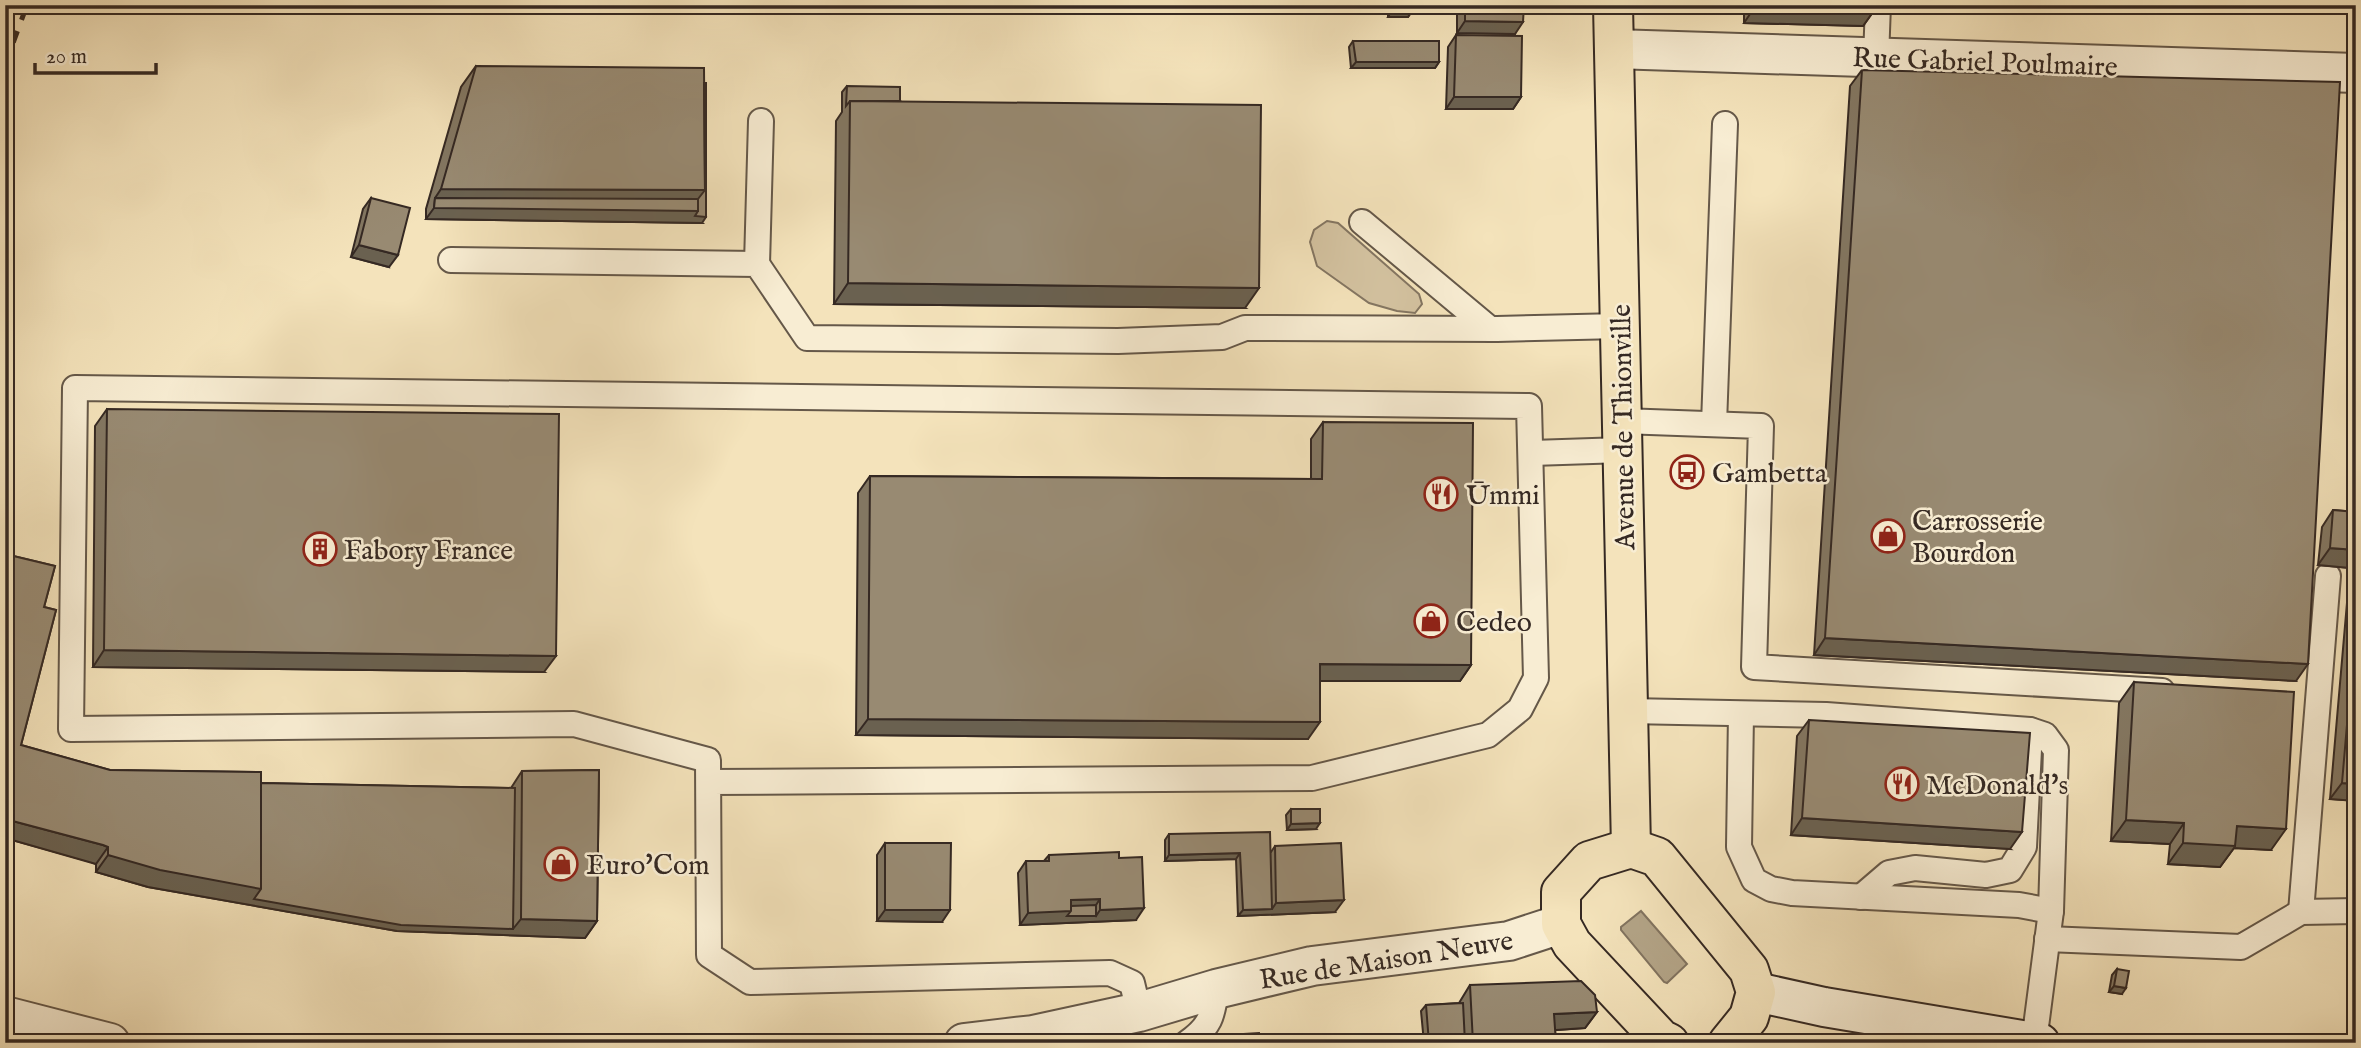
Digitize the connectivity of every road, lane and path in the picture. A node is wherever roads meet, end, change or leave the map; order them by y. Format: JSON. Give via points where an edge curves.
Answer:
{"nodes":[{"id":1,"x":1613,"y":5,"type":"edge"},
{"id":2,"x":1878,"y":5,"type":"edge"},
{"id":3,"x":1614,"y":49,"type":"junction"},
{"id":4,"x":1876,"y":58,"type":"junction"},
{"id":5,"x":2356,"y":64,"type":"edge"},
{"id":6,"x":2356,"y":73,"type":"edge"},
{"id":7,"x":761,"y":121,"type":"dead end"},
{"id":8,"x":1725,"y":124,"type":"dead end"},
{"id":9,"x":1362,"y":222,"type":"dead end"},
{"id":10,"x":451,"y":260,"type":"dead end"},
{"id":11,"x":757,"y":264,"type":"junction"},
{"id":12,"x":1620,"y":326,"type":"junction"},
{"id":13,"x":1490,"y":329,"type":"junction"},
{"id":14,"x":1714,"y":424,"type":"junction"},
{"id":15,"x":1622,"y":436,"type":"junction"},
{"id":16,"x":1532,"y":453,"type":"junction"},
{"id":17,"x":2328,"y":576,"type":"edge"},
{"id":18,"x":2179,"y":692,"type":"edge"},
{"id":19,"x":1628,"y":711,"type":"junction"},
{"id":20,"x":1741,"y":714,"type":"junction"},
{"id":21,"x":2030,"y":730,"type":"junction"},
{"id":22,"x":709,"y":782,"type":"junction"},
{"id":23,"x":1631,"y":848,"type":"junction"},
{"id":24,"x":1861,"y":897,"type":"junction"},
{"id":25,"x":2051,"y":911,"type":"junction"},
{"id":26,"x":2356,"y":911,"type":"edge"},
{"id":27,"x":2301,"y":912,"type":"junction"},
{"id":28,"x":1562,"y":924,"type":"junction"},
{"id":29,"x":2047,"y":939,"type":"junction"},
{"id":30,"x":1216,"y":989,"type":"junction"},
{"id":31,"x":1756,"y":992,"type":"junction"},
{"id":32,"x":1139,"y":1012,"type":"junction"},
{"id":33,"x":5,"y":1016,"type":"edge"},
{"id":34,"x":47,"y":1035,"type":"edge"},
{"id":35,"x":1663,"y":1042,"type":"edge"},
{"id":36,"x":2037,"y":1042,"type":"edge"},
{"id":37,"x":110,"y":1043,"type":"edge"},
{"id":38,"x":964,"y":1043,"type":"edge"},
{"id":39,"x":1187,"y":1043,"type":"edge"},
{"id":40,"x":1728,"y":1043,"type":"edge"}],
"edges":[{"from":1,"to":3,"type":"main road","name":"Avenue de Thionville"},
{"from":2,"to":4,"type":"lane"},
{"from":3,"to":4,"type":"street","name":"Rue Gabriel Poulmaire"},
{"from":3,"to":12,"type":"main road","name":"Avenue de Thionville"},
{"from":4,"to":6,"type":"street","name":"Rue Gabriel Poulmaire"},
{"from":5,"to":6,"type":"lane"},
{"from":7,"to":11,"type":"lane"},
{"from":8,"to":14,"type":"lane"},
{"from":9,"to":13,"type":"lane"},
{"from":10,"to":11,"type":"lane"},
{"from":11,"to":13,"type":"lane","via":[[807,338],[1118,341],[1222,337],[1245,328]]},
{"from":12,"to":13,"type":"lane"},
{"from":12,"to":15,"type":"main road","name":"Avenue de Thionville"},
{"from":14,"to":15,"type":"lane"},
{"from":14,"to":18,"type":"lane","via":[[1761,426],[1754,667]]},
{"from":15,"to":16,"type":"lane"},
{"from":15,"to":19,"type":"main road","name":"Avenue de Thionville"},
{"from":16,"to":22,"type":"lane","via":[[1536,678],[1520,709],[1488,735],[1312,778]]},
{"from":16,"to":22,"type":"lane","via":[[1529,406],[75,388],[71,729],[574,724],[708,760]]},
{"from":17,"to":27,"type":"lane"},
{"from":19,"to":20,"type":"lane"},
{"from":19,"to":23,"type":"main road","name":"Avenue de Thionville"},
{"from":20,"to":21,"type":"lane","via":[[1826,715]]},
{"from":20,"to":24,"type":"lane","via":[[1739,847],[1754,880],[1792,893]]},
{"from":21,"to":24,"type":"lane","via":[[2024,847],[2010,870],[1986,875],[1916,868],[1889,873]]},
{"from":21,"to":25,"type":"lane","via":[[2045,735],[2056,750]]},
{"from":22,"to":32,"type":"lane","via":[[709,955],[750,982],[1110,973],[1132,983]]},
{"from":23,"to":28,"type":"main road","via":[[1589,861],[1561,892]]},
{"from":23,"to":31,"type":"main road","via":[[1657,857],[1749,970]]},
{"from":24,"to":25,"type":"lane","via":[[2019,905]]},
{"from":25,"to":29,"type":"lane"},
{"from":26,"to":27,"type":"lane"},
{"from":27,"to":29,"type":"lane","via":[[2241,947]]},
{"from":28,"to":30,"type":"street","name":"Rue de Maison Neuve","via":[[1509,942],[1312,967]]},
{"from":28,"to":35,"type":"main road","via":[[1572,944]]},
{"from":29,"to":36,"type":"lane"},
{"from":30,"to":32,"type":"street","name":"Rue de Maison Neuve"},
{"from":30,"to":39,"type":"lane","via":[[1214,1011],[1203,1031]]},
{"from":31,"to":36,"type":"street"},
{"from":31,"to":40,"type":"main road","via":[[1749,1017]]},
{"from":32,"to":38,"type":"street","name":"Rue de Maison Neuve","via":[[1033,1035]]},
{"from":33,"to":34,"type":"street"},
{"from":34,"to":37,"type":"street"}]}
